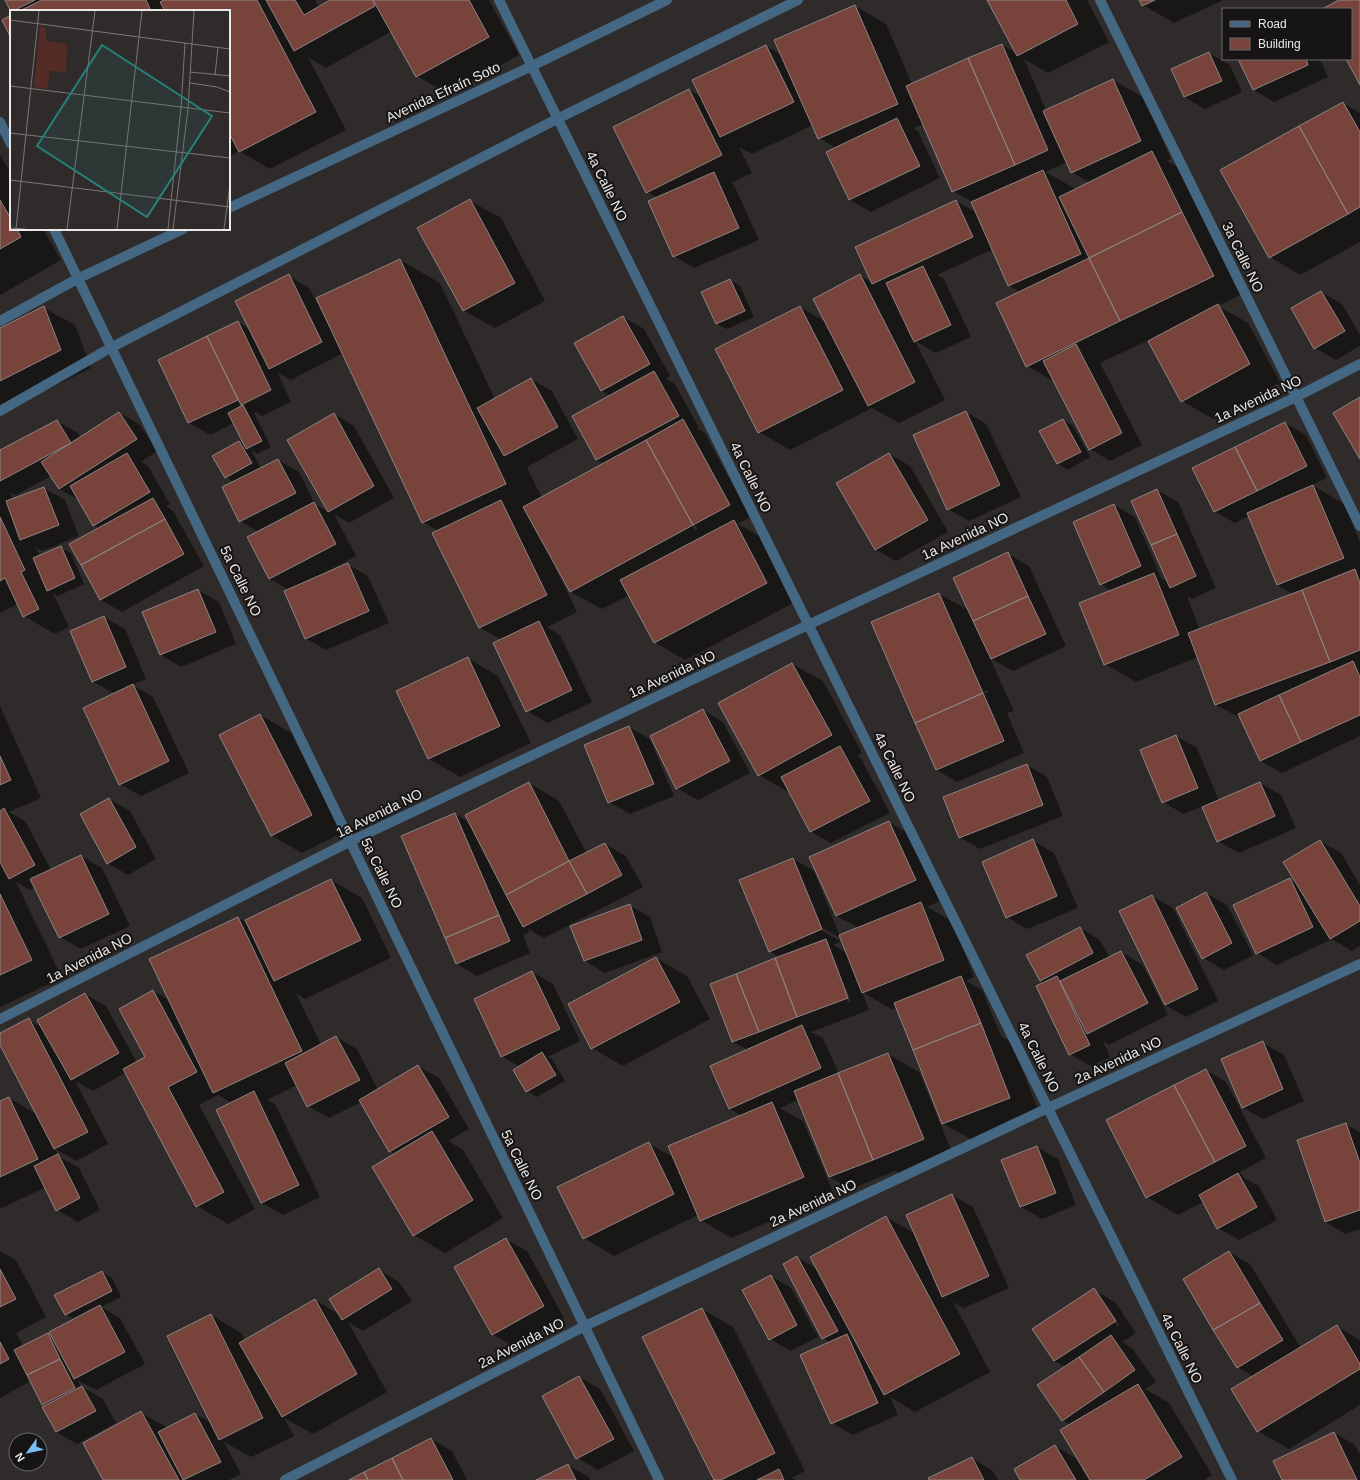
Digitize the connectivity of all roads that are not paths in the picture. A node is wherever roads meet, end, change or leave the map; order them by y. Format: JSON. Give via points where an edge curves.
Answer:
{"nodes":[{"id":1,"x":499,"y":0,"type":"edge"},
{"id":2,"x":667,"y":0,"type":"edge"},
{"id":3,"x":798,"y":0,"type":"edge"},
{"id":4,"x":1100,"y":0,"type":"edge"},
{"id":5,"x":532,"y":66,"type":"junction"},
{"id":6,"x":558,"y":119,"type":"junction"},
{"id":7,"x":0,"y":122,"type":"edge"},
{"id":8,"x":10,"y":142,"type":"edge"},
{"id":9,"x":230,"y":208,"type":"edge"},
{"id":10,"x":55,"y":230,"type":"edge"},
{"id":11,"x":181,"y":230,"type":"edge"},
{"id":12,"x":79,"y":278,"type":"junction"},
{"id":13,"x":0,"y":321,"type":"edge"},
{"id":14,"x":112,"y":347,"type":"junction"},
{"id":15,"x":1360,"y":364,"type":"edge"},
{"id":16,"x":1296,"y":397,"type":"junction"},
{"id":17,"x":0,"y":412,"type":"edge"},
{"id":18,"x":1360,"y":526,"type":"edge"},
{"id":19,"x":808,"y":625,"type":"junction"},
{"id":20,"x":351,"y":841,"type":"junction"},
{"id":21,"x":1360,"y":964,"type":"edge"},
{"id":22,"x":0,"y":1018,"type":"edge"},
{"id":23,"x":1048,"y":1108,"type":"junction"},
{"id":24,"x":584,"y":1326,"type":"junction"},
{"id":25,"x":285,"y":1480,"type":"edge"},
{"id":26,"x":659,"y":1480,"type":"edge"},
{"id":27,"x":1232,"y":1480,"type":"edge"}],
"edges":[{"from":1,"to":5,"type":"street","name":"4a Calle NO"},
{"from":2,"to":5,"type":"street","name":"Avenida Efraín Soto"},
{"from":3,"to":6,"type":"street"},
{"from":4,"to":16,"type":"street","name":"3a Calle NO"},
{"from":5,"to":6,"type":"street","name":"4a Calle NO"},
{"from":5,"to":9,"type":"street","name":"Avenida Efraín Soto"},
{"from":6,"to":14,"type":"street"},
{"from":6,"to":19,"type":"street","name":"4a Calle NO"},
{"from":7,"to":8,"type":"street"},
{"from":10,"to":12,"type":"street","name":"5a Calle NO"},
{"from":11,"to":12,"type":"street"},
{"from":12,"to":13,"type":"street"},
{"from":12,"to":14,"type":"street","name":"5a Calle NO"},
{"from":14,"to":17,"type":"street"},
{"from":14,"to":20,"type":"street","name":"5a Calle NO"},
{"from":15,"to":16,"type":"street","name":"1a Avenida NO"},
{"from":16,"to":18,"type":"street","name":"3a Calle NO"},
{"from":16,"to":19,"type":"street","name":"1a Avenida NO"},
{"from":19,"to":20,"type":"street","name":"1a Avenida NO"},
{"from":19,"to":23,"type":"street","name":"4a Calle NO"},
{"from":20,"to":22,"type":"street","name":"1a Avenida NO"},
{"from":20,"to":24,"type":"street","name":"5a Calle NO"},
{"from":21,"to":23,"type":"street","name":"2a Avenida NO"},
{"from":23,"to":24,"type":"street","name":"2a Avenida NO"},
{"from":23,"to":27,"type":"street","name":"4a Calle NO"},
{"from":24,"to":25,"type":"street","name":"2a Avenida NO"},
{"from":24,"to":26,"type":"street","name":"5a Calle NO"}]}
